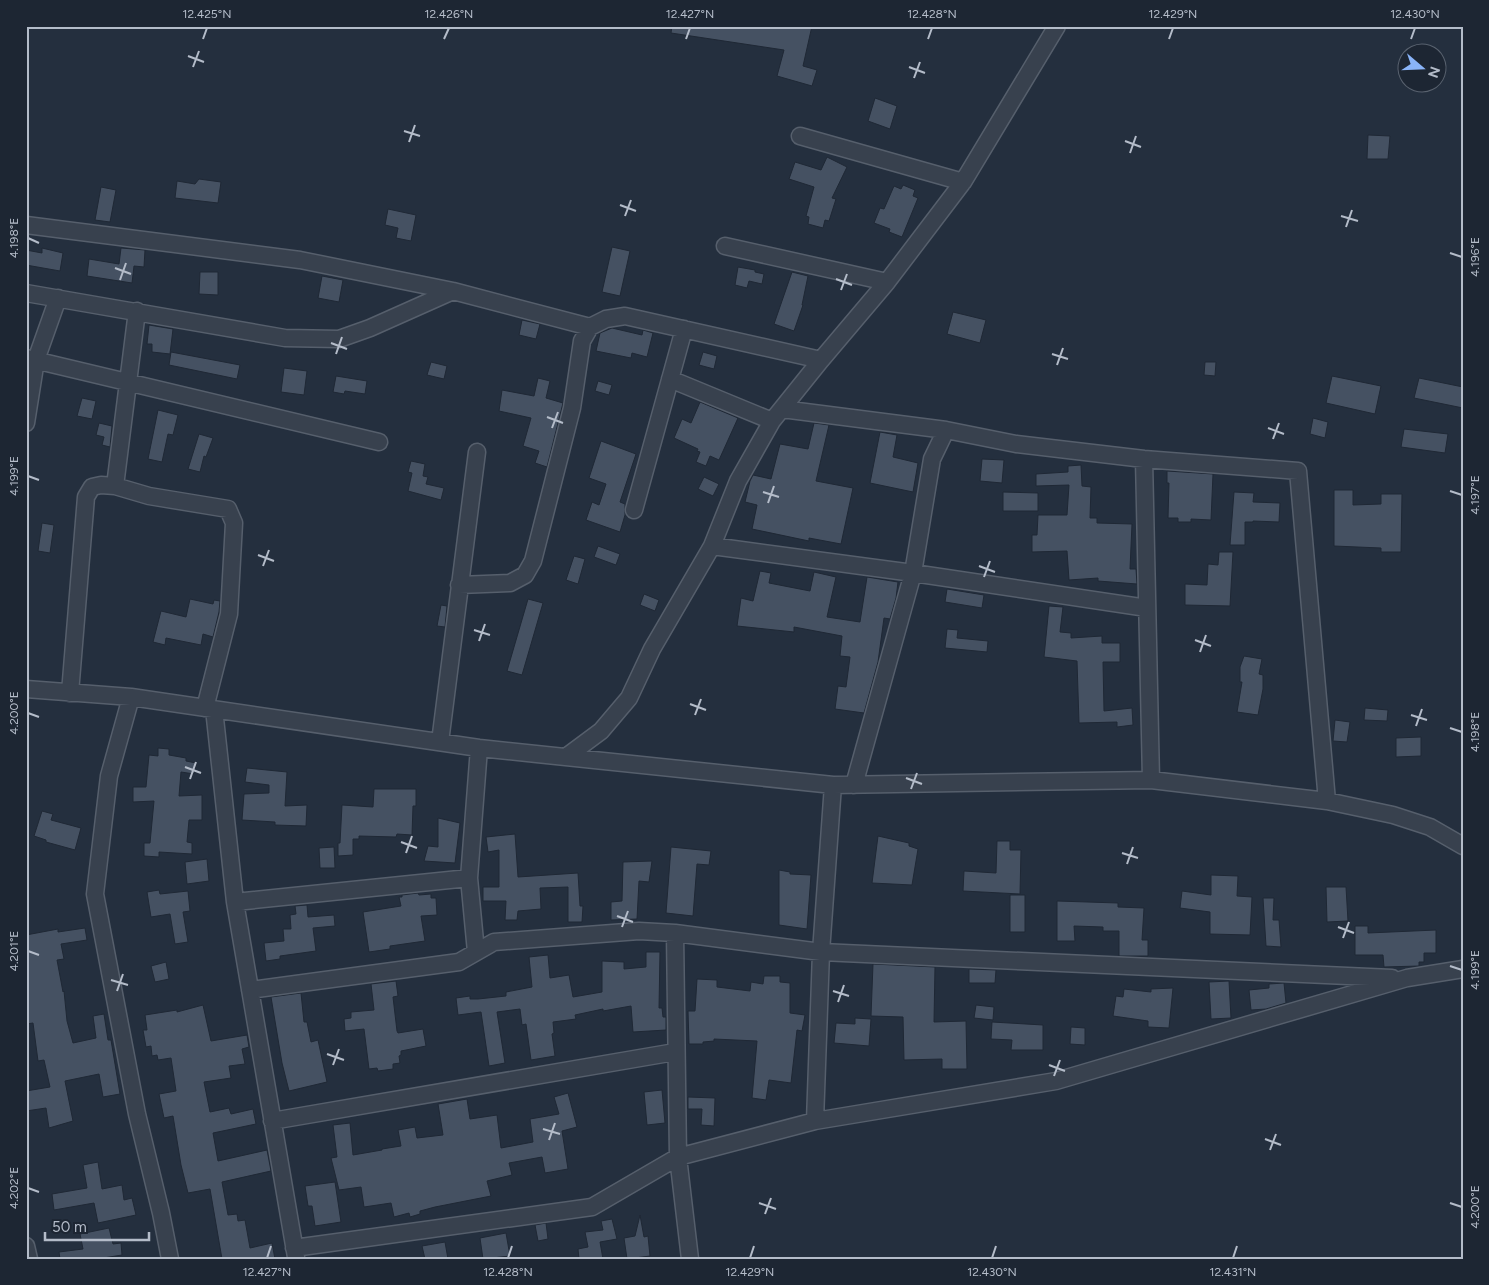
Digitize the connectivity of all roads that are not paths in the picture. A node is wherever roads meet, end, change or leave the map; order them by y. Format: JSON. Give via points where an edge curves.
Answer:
{"nodes":[{"id":1,"x":1057,"y":26,"type":"edge"},
{"id":2,"x":800,"y":136,"type":"dead end"},
{"id":3,"x":963,"y":182,"type":"junction"},
{"id":4,"x":26,"y":225,"type":"edge"},
{"id":5,"x":725,"y":246,"type":"dead end"},
{"id":6,"x":887,"y":282,"type":"junction"},
{"id":7,"x":453,"y":291,"type":"junction"},
{"id":8,"x":26,"y":293,"type":"edge"},
{"id":9,"x":58,"y":298,"type":"junction"},
{"id":10,"x":137,"y":311,"type":"junction"},
{"id":11,"x":590,"y":327,"type":"junction"},
{"id":12,"x":684,"y":329,"type":"junction"},
{"id":13,"x":31,"y":359,"type":"edge"},
{"id":14,"x":821,"y":360,"type":"junction"},
{"id":15,"x":670,"y":379,"type":"junction"},
{"id":16,"x":129,"y":381,"type":"junction"},
{"id":17,"x":777,"y":415,"type":"junction"},
{"id":18,"x":26,"y":423,"type":"edge"},
{"id":19,"x":946,"y":430,"type":"junction"},
{"id":20,"x":379,"y":442,"type":"dead end"},
{"id":21,"x":476,"y":452,"type":"dead end"},
{"id":22,"x":1144,"y":459,"type":"junction"},
{"id":23,"x":115,"y":486,"type":"junction"},
{"id":24,"x":634,"y":510,"type":"dead end"},
{"id":25,"x":712,"y":546,"type":"junction"},
{"id":26,"x":913,"y":573,"type":"junction"},
{"id":27,"x":460,"y":585,"type":"junction"},
{"id":28,"x":1147,"y":608,"type":"junction"},
{"id":29,"x":26,"y":689,"type":"edge"},
{"id":30,"x":70,"y":693,"type":"junction"},
{"id":31,"x":131,"y":697,"type":"junction"},
{"id":32,"x":209,"y":709,"type":"junction"},
{"id":33,"x":440,"y":742,"type":"junction"},
{"id":34,"x":479,"y":748,"type":"junction"},
{"id":35,"x":566,"y":757,"type":"junction"},
{"id":36,"x":1151,"y":780,"type":"junction"},
{"id":37,"x":833,"y":785,"type":"junction"},
{"id":38,"x":854,"y":785,"type":"junction"},
{"id":39,"x":1327,"y":801,"type":"junction"},
{"id":40,"x":1463,"y":846,"type":"edge"},
{"id":41,"x":469,"y":878,"type":"junction"},
{"id":42,"x":235,"y":902,"type":"junction"},
{"id":43,"x":675,"y":933,"type":"junction"},
{"id":44,"x":476,"y":952,"type":"junction"},
{"id":45,"x":821,"y":952,"type":"junction"},
{"id":46,"x":1463,"y":969,"type":"edge"},
{"id":47,"x":1407,"y":978,"type":"junction"},
{"id":48,"x":250,"y":990,"type":"junction"},
{"id":49,"x":675,"y":1052,"type":"junction"},
{"id":50,"x":272,"y":1121,"type":"junction"},
{"id":51,"x":815,"y":1121,"type":"junction"},
{"id":52,"x":678,"y":1157,"type":"junction"},
{"id":53,"x":26,"y":1246,"type":"edge"},
{"id":54,"x":295,"y":1253,"type":"edge"},
{"id":55,"x":29,"y":1259,"type":"edge"},
{"id":56,"x":170,"y":1259,"type":"edge"},
{"id":57,"x":690,"y":1259,"type":"edge"}],
"edges":[{"from":1,"to":3,"type":"street"},
{"from":2,"to":3,"type":"street"},
{"from":3,"to":6,"type":"street"},
{"from":4,"to":7,"type":"street","via":[[300,260]]},
{"from":5,"to":6,"type":"street"},
{"from":6,"to":14,"type":"street"},
{"from":7,"to":10,"type":"street","via":[[339,339],[285,338]]},
{"from":7,"to":11,"type":"street"},
{"from":8,"to":9,"type":"street"},
{"from":9,"to":10,"type":"street"},
{"from":9,"to":13,"type":"street"},
{"from":10,"to":16,"type":"street"},
{"from":11,"to":12,"type":"street","via":[[606,319],[625,316]]},
{"from":11,"to":27,"type":"street","via":[[582,341],[572,408],[533,561],[525,575],[510,583]]},
{"from":12,"to":14,"type":"street"},
{"from":12,"to":15,"type":"street"},
{"from":13,"to":16,"type":"street"},
{"from":13,"to":18,"type":"street"},
{"from":14,"to":17,"type":"street"},
{"from":15,"to":17,"type":"street"},
{"from":15,"to":24,"type":"street"},
{"from":16,"to":20,"type":"street"},
{"from":16,"to":23,"type":"street"},
{"from":17,"to":19,"type":"street"},
{"from":17,"to":25,"type":"street","via":[[738,481]]},
{"from":19,"to":22,"type":"street","via":[[1016,444]]},
{"from":19,"to":26,"type":"street","via":[[932,459]]},
{"from":21,"to":27,"type":"street"},
{"from":22,"to":28,"type":"street"},
{"from":22,"to":39,"type":"street","via":[[1298,471]]},
{"from":23,"to":30,"type":"street","via":[[92,487],[86,497]]},
{"from":23,"to":32,"type":"street","via":[[149,496],[228,510],[234,523],[229,614]]},
{"from":25,"to":26,"type":"street"},
{"from":25,"to":35,"type":"street","via":[[652,649],[629,698],[601,731]]},
{"from":26,"to":28,"type":"street"},
{"from":26,"to":38,"type":"street"},
{"from":27,"to":33,"type":"street"},
{"from":28,"to":36,"type":"street"},
{"from":29,"to":30,"type":"street"},
{"from":30,"to":31,"type":"street"},
{"from":31,"to":32,"type":"street"},
{"from":31,"to":56,"type":"street","via":[[109,776],[95,894],[137,1114]]},
{"from":32,"to":33,"type":"street"},
{"from":32,"to":42,"type":"street"},
{"from":33,"to":34,"type":"street"},
{"from":34,"to":35,"type":"street"},
{"from":34,"to":41,"type":"street"},
{"from":35,"to":37,"type":"street"},
{"from":36,"to":38,"type":"street"},
{"from":36,"to":39,"type":"street"},
{"from":37,"to":38,"type":"street"},
{"from":37,"to":45,"type":"street"},
{"from":39,"to":40,"type":"street","via":[[1393,815],[1430,827]]},
{"from":41,"to":42,"type":"street"},
{"from":41,"to":44,"type":"street"},
{"from":42,"to":48,"type":"street"},
{"from":43,"to":44,"type":"street","via":[[639,931],[494,942]]},
{"from":43,"to":45,"type":"street"},
{"from":43,"to":49,"type":"street"},
{"from":44,"to":48,"type":"street","via":[[459,962]]},
{"from":45,"to":47,"type":"street"},
{"from":45,"to":51,"type":"street"},
{"from":46,"to":47,"type":"street"},
{"from":47,"to":51,"type":"street","via":[[1056,1081]]},
{"from":48,"to":50,"type":"street"},
{"from":49,"to":50,"type":"street"},
{"from":49,"to":52,"type":"street"},
{"from":50,"to":54,"type":"street"},
{"from":51,"to":52,"type":"street"},
{"from":52,"to":54,"type":"street","via":[[592,1207]]},
{"from":52,"to":57,"type":"street"},
{"from":53,"to":55,"type":"street"}]}
